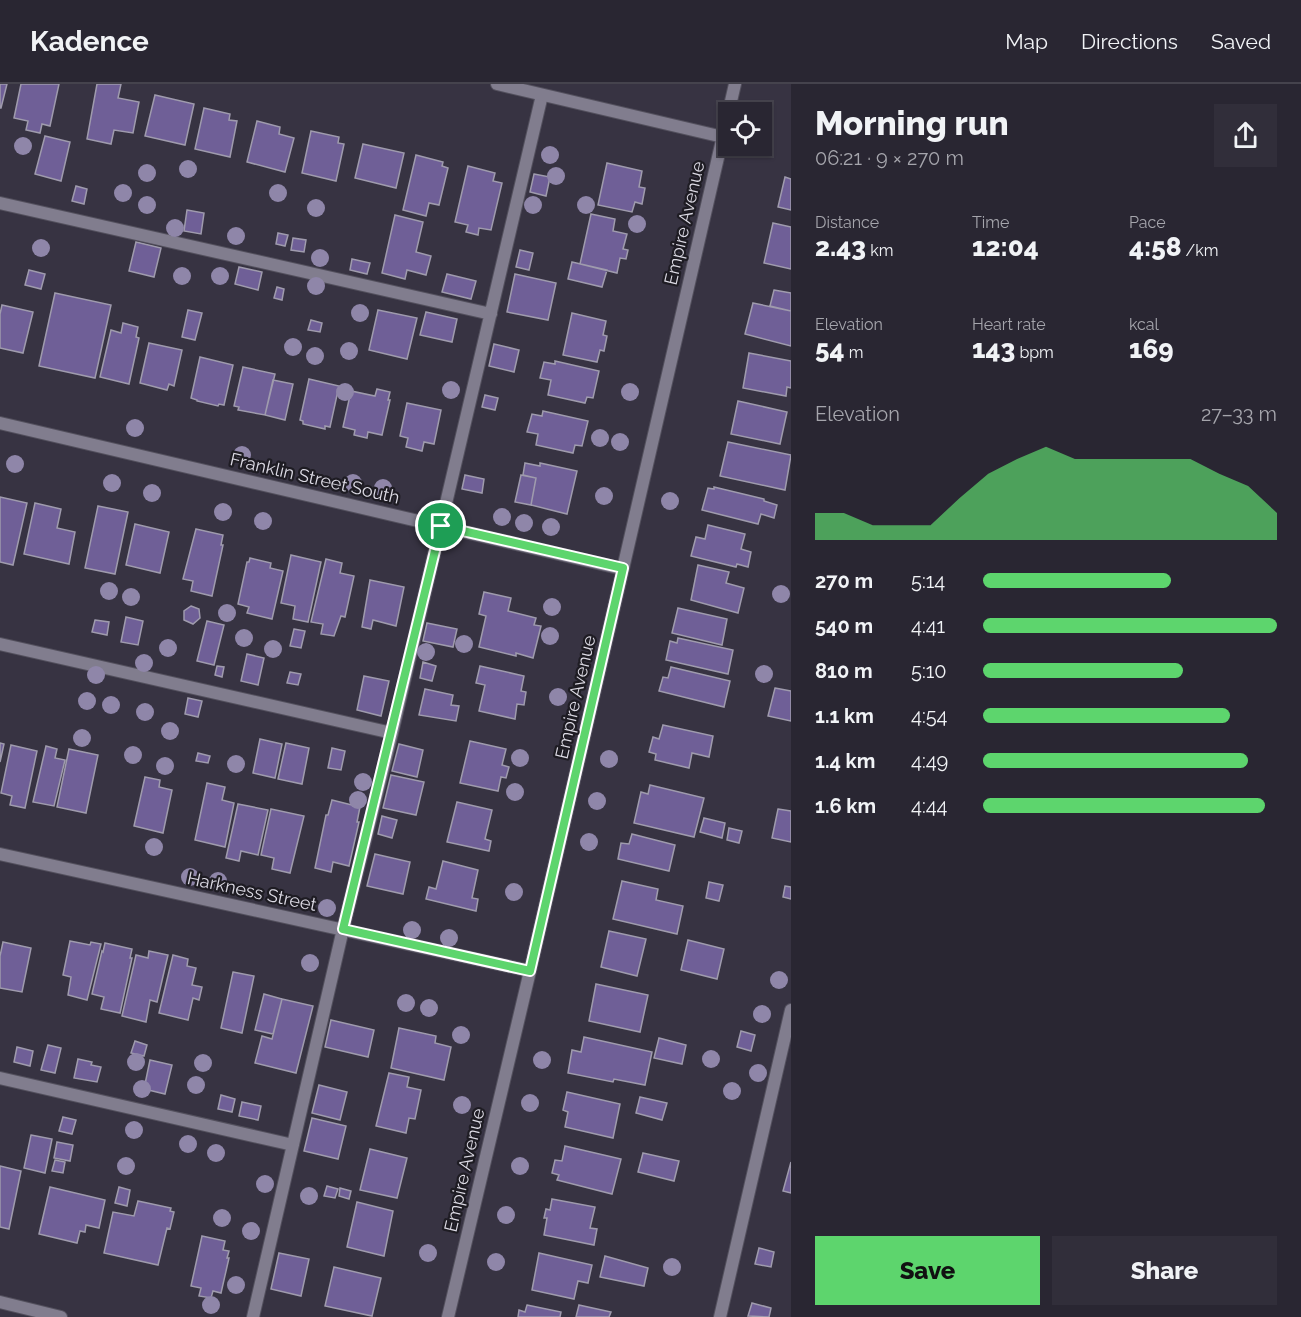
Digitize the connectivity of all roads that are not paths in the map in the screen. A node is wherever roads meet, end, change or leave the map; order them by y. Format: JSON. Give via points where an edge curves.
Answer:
{"nodes":[{"id":1,"x":735,"y":84,"type":"edge"},
{"id":2,"x":505,"y":85,"type":"edge"},
{"id":3,"x":542,"y":95,"type":"junction"},
{"id":4,"x":731,"y":102,"type":"edge"},
{"id":5,"x":718,"y":136,"type":"edge"},
{"id":6,"x":719,"y":156,"type":"edge"},
{"id":7,"x":0,"y":203,"type":"edge"},
{"id":8,"x":491,"y":314,"type":"junction"},
{"id":9,"x":0,"y":423,"type":"edge"},
{"id":10,"x":441,"y":526,"type":"junction"},
{"id":11,"x":623,"y":568,"type":"junction"},
{"id":12,"x":0,"y":644,"type":"edge"},
{"id":13,"x":392,"y":733,"type":"junction"},
{"id":14,"x":0,"y":854,"type":"edge"},
{"id":15,"x":343,"y":929,"type":"junction"},
{"id":16,"x":530,"y":971,"type":"junction"},
{"id":17,"x":791,"y":1010,"type":"edge"},
{"id":18,"x":0,"y":1078,"type":"edge"},
{"id":19,"x":293,"y":1145,"type":"junction"},
{"id":20,"x":0,"y":1302,"type":"edge"},
{"id":21,"x":61,"y":1317,"type":"edge"},
{"id":22,"x":253,"y":1317,"type":"edge"},
{"id":23,"x":448,"y":1317,"type":"edge"},
{"id":24,"x":720,"y":1317,"type":"edge"}],
"edges":[{"from":1,"to":4,"type":"street","name":"Empire Avenue"},
{"from":2,"to":3,"type":"street"},
{"from":3,"to":5,"type":"street"},
{"from":3,"to":8,"type":"street"},
{"from":6,"to":11,"type":"street","name":"Empire Avenue"},
{"from":7,"to":8,"type":"street"},
{"from":8,"to":10,"type":"street"},
{"from":9,"to":10,"type":"street","name":"Franklin Street South"},
{"from":10,"to":11,"type":"street","name":"Franklin Street South"},
{"from":10,"to":13,"type":"street"},
{"from":11,"to":16,"type":"street","name":"Empire Avenue"},
{"from":12,"to":13,"type":"street"},
{"from":13,"to":15,"type":"street"},
{"from":14,"to":15,"type":"street","name":"Harkness Street"},
{"from":15,"to":16,"type":"street","name":"Harkness Street"},
{"from":15,"to":19,"type":"street"},
{"from":16,"to":23,"type":"street","name":"Empire Avenue"},
{"from":17,"to":24,"type":"street"},
{"from":18,"to":19,"type":"street"},
{"from":19,"to":22,"type":"street"},
{"from":20,"to":21,"type":"street"}]}
